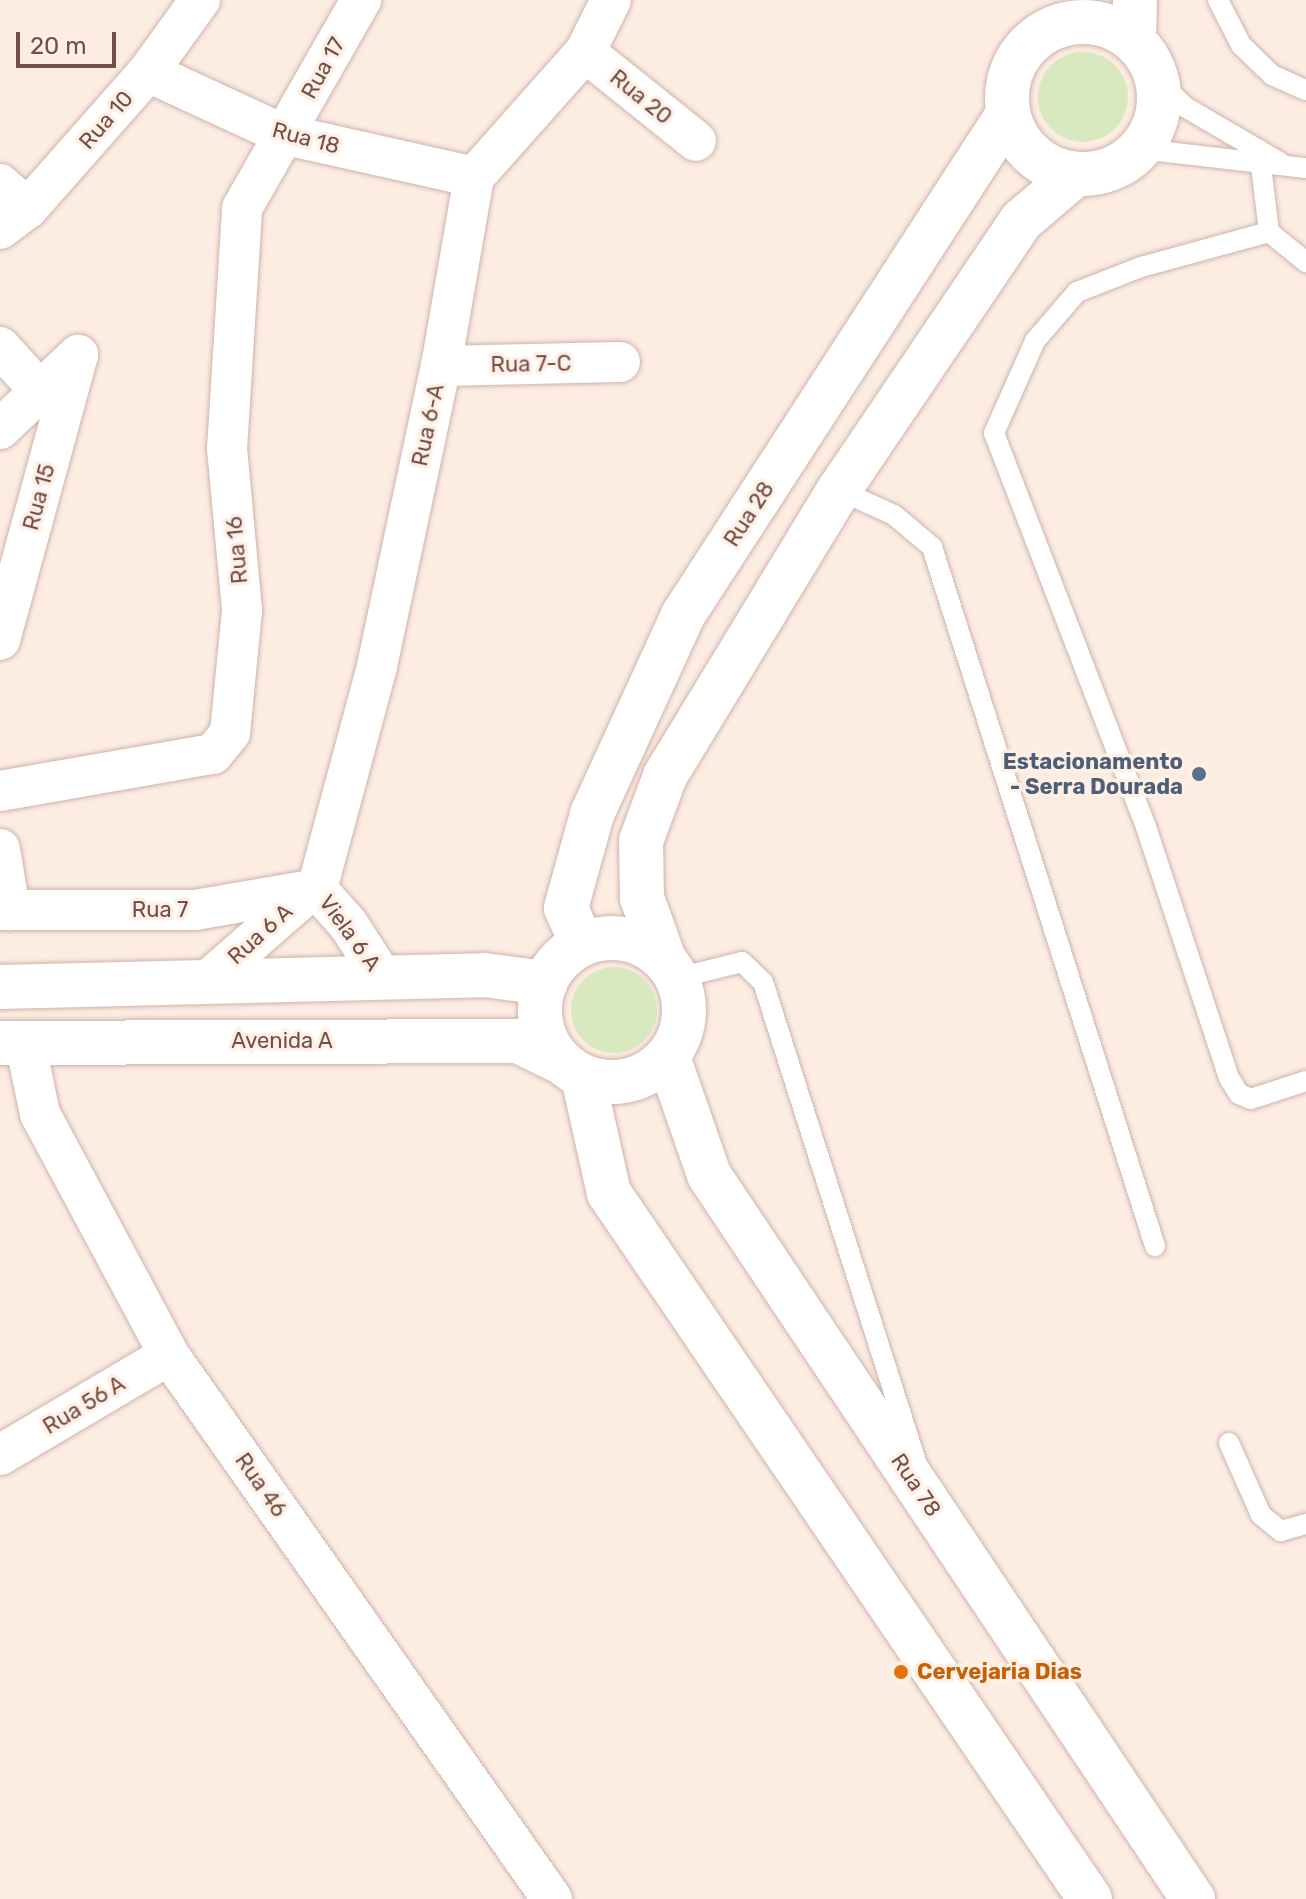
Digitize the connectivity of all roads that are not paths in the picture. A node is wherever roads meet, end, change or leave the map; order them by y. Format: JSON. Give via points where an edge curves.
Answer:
{"nodes":[{"id":1,"x":200,"y":0,"type":"edge"},
{"id":2,"x":361,"y":0,"type":"edge"},
{"id":3,"x":611,"y":0,"type":"edge"},
{"id":4,"x":1218,"y":0,"type":"edge"},
{"id":5,"x":1050,"y":16,"type":"edge"},
{"id":6,"x":1135,"y":20,"type":"edge"},
{"id":7,"x":585,"y":52,"type":"junction"},
{"id":8,"x":148,"y":72,"type":"junction"},
{"id":9,"x":1159,"y":81,"type":"junction"},
{"id":10,"x":1306,"y":90,"type":"edge"},
{"id":11,"x":1008,"y":114,"type":"junction"},
{"id":12,"x":282,"y":134,"type":"junction"},
{"id":13,"x":696,"y":141,"type":"dead end"},
{"id":14,"x":1141,"y":149,"type":"junction"},
{"id":15,"x":1258,"y":156,"type":"junction"},
{"id":16,"x":1306,"y":168,"type":"edge"},
{"id":17,"x":1076,"y":174,"type":"junction"},
{"id":18,"x":474,"y":177,"type":"junction"},
{"id":19,"x":9,"y":207,"type":"edge"},
{"id":20,"x":1269,"y":232,"type":"junction"},
{"id":21,"x":1306,"y":262,"type":"edge"},
{"id":22,"x":0,"y":347,"type":"edge"},
{"id":23,"x":620,"y":362,"type":"dead end"},
{"id":24,"x":441,"y":366,"type":"junction"},
{"id":25,"x":40,"y":391,"type":"junction"},
{"id":26,"x":0,"y":429,"type":"edge"},
{"id":27,"x":839,"y":490,"type":"junction"},
{"id":28,"x":0,"y":640,"type":"edge"},
{"id":29,"x":0,"y":791,"type":"edge"},
{"id":30,"x":0,"y":849,"type":"edge"},
{"id":31,"x":317,"y":889,"type":"junction"},
{"id":32,"x":5,"y":910,"type":"edge"},
{"id":33,"x":582,"y":944,"type":"junction"},
{"id":34,"x":671,"y":968,"type":"junction"},
{"id":35,"x":382,"y":977,"type":"junction"},
{"id":36,"x":206,"y":982,"type":"junction"},
{"id":37,"x":545,"y":983,"type":"junction"},
{"id":38,"x":0,"y":987,"type":"edge"},
{"id":39,"x":12,"y":1042,"type":"edge"},
{"id":40,"x":668,"y":1057,"type":"junction"},
{"id":41,"x":571,"y":1069,"type":"junction"},
{"id":42,"x":1306,"y":1081,"type":"edge"},
{"id":43,"x":1155,"y":1246,"type":"dead end"},
{"id":44,"x":169,"y":1355,"type":"junction"},
{"id":45,"x":1229,"y":1443,"type":"dead end"},
{"id":46,"x":0,"y":1455,"type":"edge"},
{"id":47,"x":931,"y":1507,"type":"junction"},
{"id":48,"x":1306,"y":1524,"type":"edge"},
{"id":49,"x":552,"y":1899,"type":"edge"},
{"id":50,"x":1090,"y":1899,"type":"edge"},
{"id":51,"x":1193,"y":1899,"type":"edge"}],
"edges":[{"from":1,"to":8,"type":"street","name":"Rua 10"},
{"from":2,"to":12,"type":"street","name":"Rua 17","via":[[312,92]]},
{"from":3,"to":7,"type":"street"},
{"from":4,"to":10,"type":"lane","via":[[1241,45],[1272,75]]},
{"from":5,"to":6,"type":"main road","via":[[1091,22]]},
{"from":5,"to":11,"type":"main road","via":[[1013,67]]},
{"from":6,"to":9,"type":"main road"},
{"from":7,"to":13,"type":"street","name":"Rua 20"},
{"from":7,"to":18,"type":"street"},
{"from":8,"to":12,"type":"street","name":"Rua 18"},
{"from":8,"to":19,"type":"street","name":"Rua 10"},
{"from":9,"to":14,"type":"main road","via":[[1160,106]]},
{"from":9,"to":15,"type":"lane","via":[[1185,107]]},
{"from":11,"to":17,"type":"main road","via":[[1032,155]]},
{"from":11,"to":33,"type":"main road","name":"Rua 28","via":[[683,615],[592,814],[566,908]]},
{"from":12,"to":18,"type":"street","name":"Rua 18"},
{"from":12,"to":29,"type":"street","name":"Rua 16","via":[[242,208],[227,449],[242,610],[230,733],[213,754]]},
{"from":14,"to":15,"type":"lane"},
{"from":14,"to":17,"type":"main road","via":[[1122,164]]},
{"from":15,"to":16,"type":"lane"},
{"from":15,"to":20,"type":"lane"},
{"from":17,"to":27,"type":"main road","via":[[1021,221]]},
{"from":18,"to":24,"type":"street","name":"Rua 6-A"},
{"from":20,"to":21,"type":"lane"},
{"from":20,"to":42,"type":"lane","via":[[1141,267],[1077,292],[1035,341],[994,433],[1145,824],[1229,1078],[1239,1094],[1251,1099]]},
{"from":22,"to":25,"type":"street"},
{"from":23,"to":24,"type":"street","name":"Rua 7-C"},
{"from":24,"to":31,"type":"street","name":"Rua 6-A","via":[[377,666]]},
{"from":25,"to":26,"type":"street"},
{"from":25,"to":28,"type":"street","name":"Rua 15","via":[[78,355]]},
{"from":27,"to":34,"type":"main road","via":[[665,776],[641,841],[642,898]]},
{"from":27,"to":43,"type":"lane","via":[[894,515],[932,547]]},
{"from":30,"to":32,"type":"street"},
{"from":31,"to":32,"type":"street","name":"Rua 7","via":[[195,910]]},
{"from":31,"to":35,"type":"street","name":"Viela 6 A","via":[[348,924]]},
{"from":31,"to":36,"type":"street","name":"Rua 6 A"},
{"from":33,"to":34,"type":"main road","via":[[625,939]]},
{"from":33,"to":37,"type":"main road","via":[[554,966]]},
{"from":34,"to":40,"type":"main road","via":[[685,1018]]},
{"from":34,"to":47,"type":"lane","via":[[742,962],[763,982]]},
{"from":35,"to":36,"type":"main road"},
{"from":35,"to":37,"type":"main road","via":[[484,975]]},
{"from":36,"to":38,"type":"main road"},
{"from":37,"to":41,"type":"main road","via":[[540,1024]]},
{"from":39,"to":41,"type":"main road","name":"Avenida A","via":[[518,1041]]},
{"from":39,"to":44,"type":"street","name":"Rua 46","via":[[40,1114]]},
{"from":40,"to":41,"type":"main road","via":[[629,1081]]},
{"from":40,"to":47,"type":"main road","name":"Rua 78","via":[[709,1175]]},
{"from":41,"to":50,"type":"main road","via":[[609,1193]]},
{"from":44,"to":46,"type":"street","name":"Rua 56 A"},
{"from":44,"to":49,"type":"street","name":"Rua 46"},
{"from":45,"to":48,"type":"lane","via":[[1261,1515],[1281,1531]]},
{"from":47,"to":51,"type":"main road","name":"Rua 78"}]}
